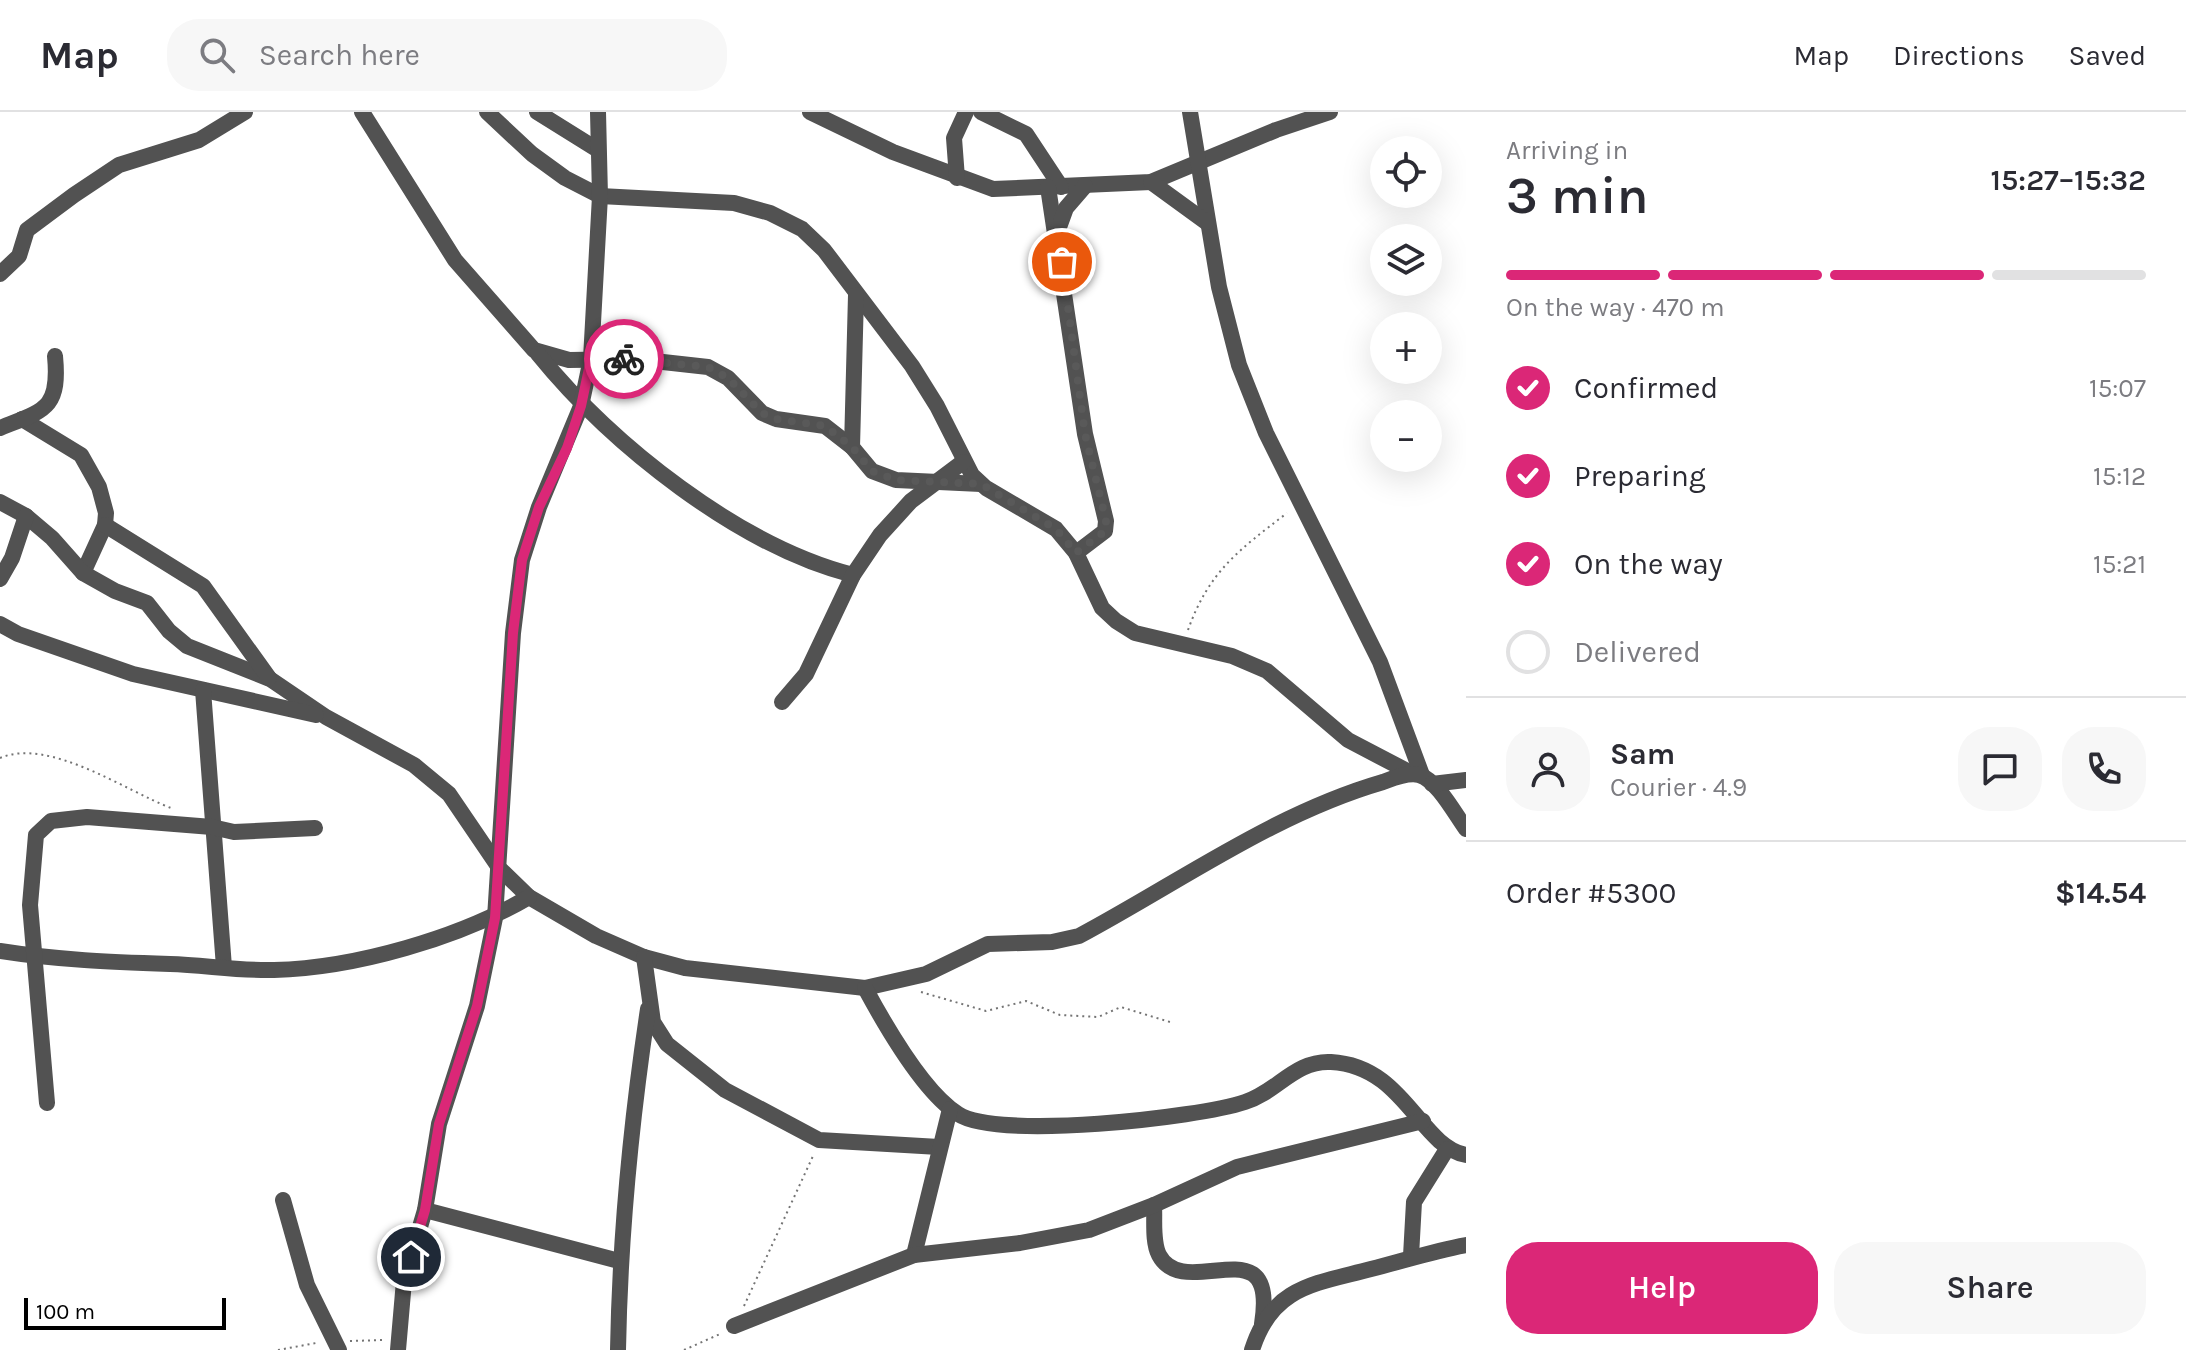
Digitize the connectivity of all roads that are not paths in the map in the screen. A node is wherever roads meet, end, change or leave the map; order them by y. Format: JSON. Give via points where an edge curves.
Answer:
{"nodes":[{"id":1,"x":245,"y":112,"type":"edge"},
{"id":2,"x":362,"y":112,"type":"edge"},
{"id":3,"x":487,"y":112,"type":"edge"},
{"id":4,"x":537,"y":112,"type":"edge"},
{"id":5,"x":598,"y":112,"type":"edge"},
{"id":6,"x":810,"y":112,"type":"edge"},
{"id":7,"x":966,"y":112,"type":"edge"},
{"id":8,"x":981,"y":112,"type":"edge"},
{"id":9,"x":1190,"y":112,"type":"edge"},
{"id":10,"x":1330,"y":112,"type":"edge"},
{"id":11,"x":598,"y":150,"type":"junction"},
{"id":12,"x":1200,"y":164,"type":"junction"},
{"id":13,"x":957,"y":178,"type":"junction"},
{"id":14,"x":1151,"y":182,"type":"junction"},
{"id":15,"x":1085,"y":186,"type":"junction"},
{"id":16,"x":1054,"y":187,"type":"junction"},
{"id":17,"x":600,"y":196,"type":"junction"},
{"id":18,"x":1206,"y":222,"type":"junction"},
{"id":19,"x":1057,"y":231,"type":"junction"},
{"id":20,"x":0,"y":274,"type":"edge"},
{"id":21,"x":856,"y":295,"type":"junction"},
{"id":22,"x":534,"y":350,"type":"junction"},
{"id":23,"x":55,"y":356,"type":"dead end"},
{"id":24,"x":591,"y":359,"type":"junction"},
{"id":25,"x":581,"y":406,"type":"junction"},
{"id":26,"x":22,"y":419,"type":"junction"},
{"id":27,"x":0,"y":428,"type":"edge"},
{"id":28,"x":852,"y":447,"type":"junction"},
{"id":29,"x":963,"y":462,"type":"junction"},
{"id":30,"x":937,"y":482,"type":"junction"},
{"id":31,"x":981,"y":484,"type":"junction"},
{"id":32,"x":0,"y":502,"type":"edge"},
{"id":33,"x":26,"y":516,"type":"junction"},
{"id":34,"x":105,"y":525,"type":"junction"},
{"id":35,"x":1076,"y":553,"type":"junction"},
{"id":36,"x":83,"y":573,"type":"junction"},
{"id":37,"x":853,"y":575,"type":"junction"},
{"id":38,"x":0,"y":579,"type":"edge"},
{"id":39,"x":0,"y":624,"type":"edge"},
{"id":40,"x":270,"y":679,"type":"junction"},
{"id":41,"x":203,"y":690,"type":"junction"},
{"id":42,"x":782,"y":702,"type":"dead end"},
{"id":43,"x":326,"y":717,"type":"junction"},
{"id":44,"x":1422,"y":777,"type":"junction"},
{"id":45,"x":1466,"y":780,"type":"edge"},
{"id":46,"x":212,"y":827,"type":"junction"},
{"id":47,"x":315,"y":828,"type":"dead end"},
{"id":48,"x":1466,"y":829,"type":"edge"},
{"id":49,"x":500,"y":869,"type":"junction"},
{"id":50,"x":529,"y":897,"type":"junction"},
{"id":51,"x":495,"y":918,"type":"junction"},
{"id":52,"x":0,"y":951,"type":"edge"},
{"id":53,"x":36,"y":957,"type":"junction"},
{"id":54,"x":644,"y":957,"type":"junction"},
{"id":55,"x":224,"y":967,"type":"junction"},
{"id":56,"x":865,"y":988,"type":"junction"},
{"id":57,"x":648,"y":1008,"type":"junction"},
{"id":58,"x":47,"y":1103,"type":"dead end"},
{"id":59,"x":950,"y":1109,"type":"junction"},
{"id":60,"x":1423,"y":1121,"type":"junction"},
{"id":61,"x":939,"y":1147,"type":"junction"},
{"id":62,"x":1447,"y":1149,"type":"junction"},
{"id":63,"x":1466,"y":1155,"type":"edge"},
{"id":64,"x":283,"y":1200,"type":"dead end"},
{"id":65,"x":1154,"y":1205,"type":"junction"},
{"id":66,"x":425,"y":1210,"type":"junction"},
{"id":67,"x":1466,"y":1245,"type":"edge"},
{"id":68,"x":914,"y":1255,"type":"junction"},
{"id":69,"x":1411,"y":1256,"type":"junction"},
{"id":70,"x":619,"y":1261,"type":"junction"},
{"id":71,"x":1262,"y":1324,"type":"junction"},
{"id":72,"x":734,"y":1326,"type":"road end"},
{"id":73,"x":335,"y":1345,"type":"edge"},
{"id":74,"x":398,"y":1345,"type":"edge"},
{"id":75,"x":618,"y":1350,"type":"edge"},
{"id":76,"x":1252,"y":1350,"type":"edge"}],
"edges":[{"from":1,"to":20,"type":"street","via":[[199,140],[119,165],[27,230],[17,260]]},
{"from":2,"to":22,"type":"street","via":[[455,260]]},
{"from":3,"to":17,"type":"street","via":[[532,154]]},
{"from":4,"to":11,"type":"street"},
{"from":5,"to":11,"type":"street"},
{"from":6,"to":13,"type":"street"},
{"from":7,"to":13,"type":"street","via":[[954,138]]},
{"from":8,"to":16,"type":"street","via":[[1026,134]]},
{"from":9,"to":12,"type":"street"},
{"from":10,"to":12,"type":"street"},
{"from":11,"to":17,"type":"street"},
{"from":12,"to":14,"type":"street"},
{"from":12,"to":18,"type":"street"},
{"from":13,"to":16,"type":"street","via":[[993,189]]},
{"from":14,"to":15,"type":"street"},
{"from":14,"to":18,"type":"street"},
{"from":15,"to":16,"type":"street"},
{"from":15,"to":19,"type":"street","via":[[1066,208]]},
{"from":16,"to":19,"type":"street"},
{"from":17,"to":21,"type":"street","via":[[734,203],[770,213],[802,229]]},
{"from":17,"to":24,"type":"street"},
{"from":18,"to":44,"type":"street","via":[[1239,365],[1266,433],[1380,662]]},
{"from":19,"to":35,"type":"street","via":[[1085,434],[1106,521],[1105,531]]},
{"from":21,"to":28,"type":"street"},
{"from":21,"to":29,"type":"street","via":[[912,366]]},
{"from":22,"to":24,"type":"street","via":[[551,358]]},
{"from":22,"to":25,"type":"street"},
{"from":23,"to":26,"type":"street","via":[[58,386],[41,410]]},
{"from":24,"to":25,"type":"street"},
{"from":24,"to":28,"type":"street","via":[[708,367],[728,378],[762,413],[825,426]]},
{"from":25,"to":37,"type":"street","via":[[769,545]]},
{"from":25,"to":49,"type":"street","via":[[522,560]]},
{"from":26,"to":27,"type":"street"},
{"from":26,"to":34,"type":"street","via":[[81,455],[99,487]]},
{"from":28,"to":30,"type":"street","via":[[872,471],[896,480]]},
{"from":29,"to":30,"type":"street"},
{"from":29,"to":31,"type":"street"},
{"from":30,"to":31,"type":"street"},
{"from":30,"to":37,"type":"street","via":[[895,516]]},
{"from":31,"to":35,"type":"street","via":[[1056,529]]},
{"from":32,"to":33,"type":"street"},
{"from":33,"to":36,"type":"street"},
{"from":33,"to":38,"type":"street"},
{"from":34,"to":36,"type":"street"},
{"from":34,"to":40,"type":"street","via":[[203,586]]},
{"from":35,"to":44,"type":"street","via":[[1102,608],[1116,621],[1135,633],[1232,656],[1267,671],[1348,740]]},
{"from":36,"to":40,"type":"street","via":[[147,603],[187,646]]},
{"from":37,"to":42,"type":"street","via":[[806,674]]},
{"from":39,"to":41,"type":"street","via":[[95,661]]},
{"from":40,"to":43,"type":"street"},
{"from":41,"to":43,"type":"street"},
{"from":41,"to":46,"type":"street"},
{"from":43,"to":49,"type":"street","via":[[414,765],[449,794]]},
{"from":44,"to":45,"type":"street"},
{"from":44,"to":48,"type":"street"},
{"from":44,"to":56,"type":"street","via":[[1358,789],[1274,824],[1079,936],[988,944],[956,962]]},
{"from":46,"to":47,"type":"street","via":[[234,832]]},
{"from":46,"to":53,"type":"street","via":[[87,817],[51,821],[36,835],[31,868]]},
{"from":46,"to":55,"type":"street"},
{"from":49,"to":50,"type":"street"},
{"from":49,"to":51,"type":"street"},
{"from":50,"to":51,"type":"street"},
{"from":50,"to":54,"type":"street"},
{"from":51,"to":55,"type":"street","via":[[330,964],[273,970]]},
{"from":51,"to":66,"type":"street","via":[[477,1006],[439,1124]]},
{"from":52,"to":53,"type":"street"},
{"from":53,"to":55,"type":"street"},
{"from":53,"to":58,"type":"street"},
{"from":54,"to":56,"type":"street","via":[[685,968]]},
{"from":54,"to":57,"type":"street"},
{"from":56,"to":59,"type":"street","via":[[909,1059]]},
{"from":57,"to":61,"type":"street","via":[[667,1044],[690,1066],[819,1140]]},
{"from":57,"to":70,"type":"street"},
{"from":59,"to":60,"type":"street","via":[[996,1127],[1179,1116],[1250,1101],[1304,1065],[1335,1062],[1376,1077],[1398,1092]]},
{"from":59,"to":61,"type":"street"},
{"from":60,"to":62,"type":"street"},
{"from":60,"to":65,"type":"street","via":[[1237,1167]]},
{"from":61,"to":68,"type":"street"},
{"from":62,"to":63,"type":"street"},
{"from":62,"to":69,"type":"street","via":[[1414,1202]]},
{"from":64,"to":73,"type":"street","via":[[307,1285]]},
{"from":65,"to":68,"type":"street","via":[[1064,1236]]},
{"from":65,"to":71,"type":"street","via":[[1157,1248],[1167,1265],[1255,1275],[1266,1298]]},
{"from":66,"to":70,"type":"street"},
{"from":66,"to":74,"type":"street","via":[[404,1281]]},
{"from":67,"to":69,"type":"street"},
{"from":68,"to":72,"type":"street"},
{"from":69,"to":71,"type":"street","via":[[1312,1281]]},
{"from":70,"to":75,"type":"street"},
{"from":71,"to":76,"type":"street"}]}
